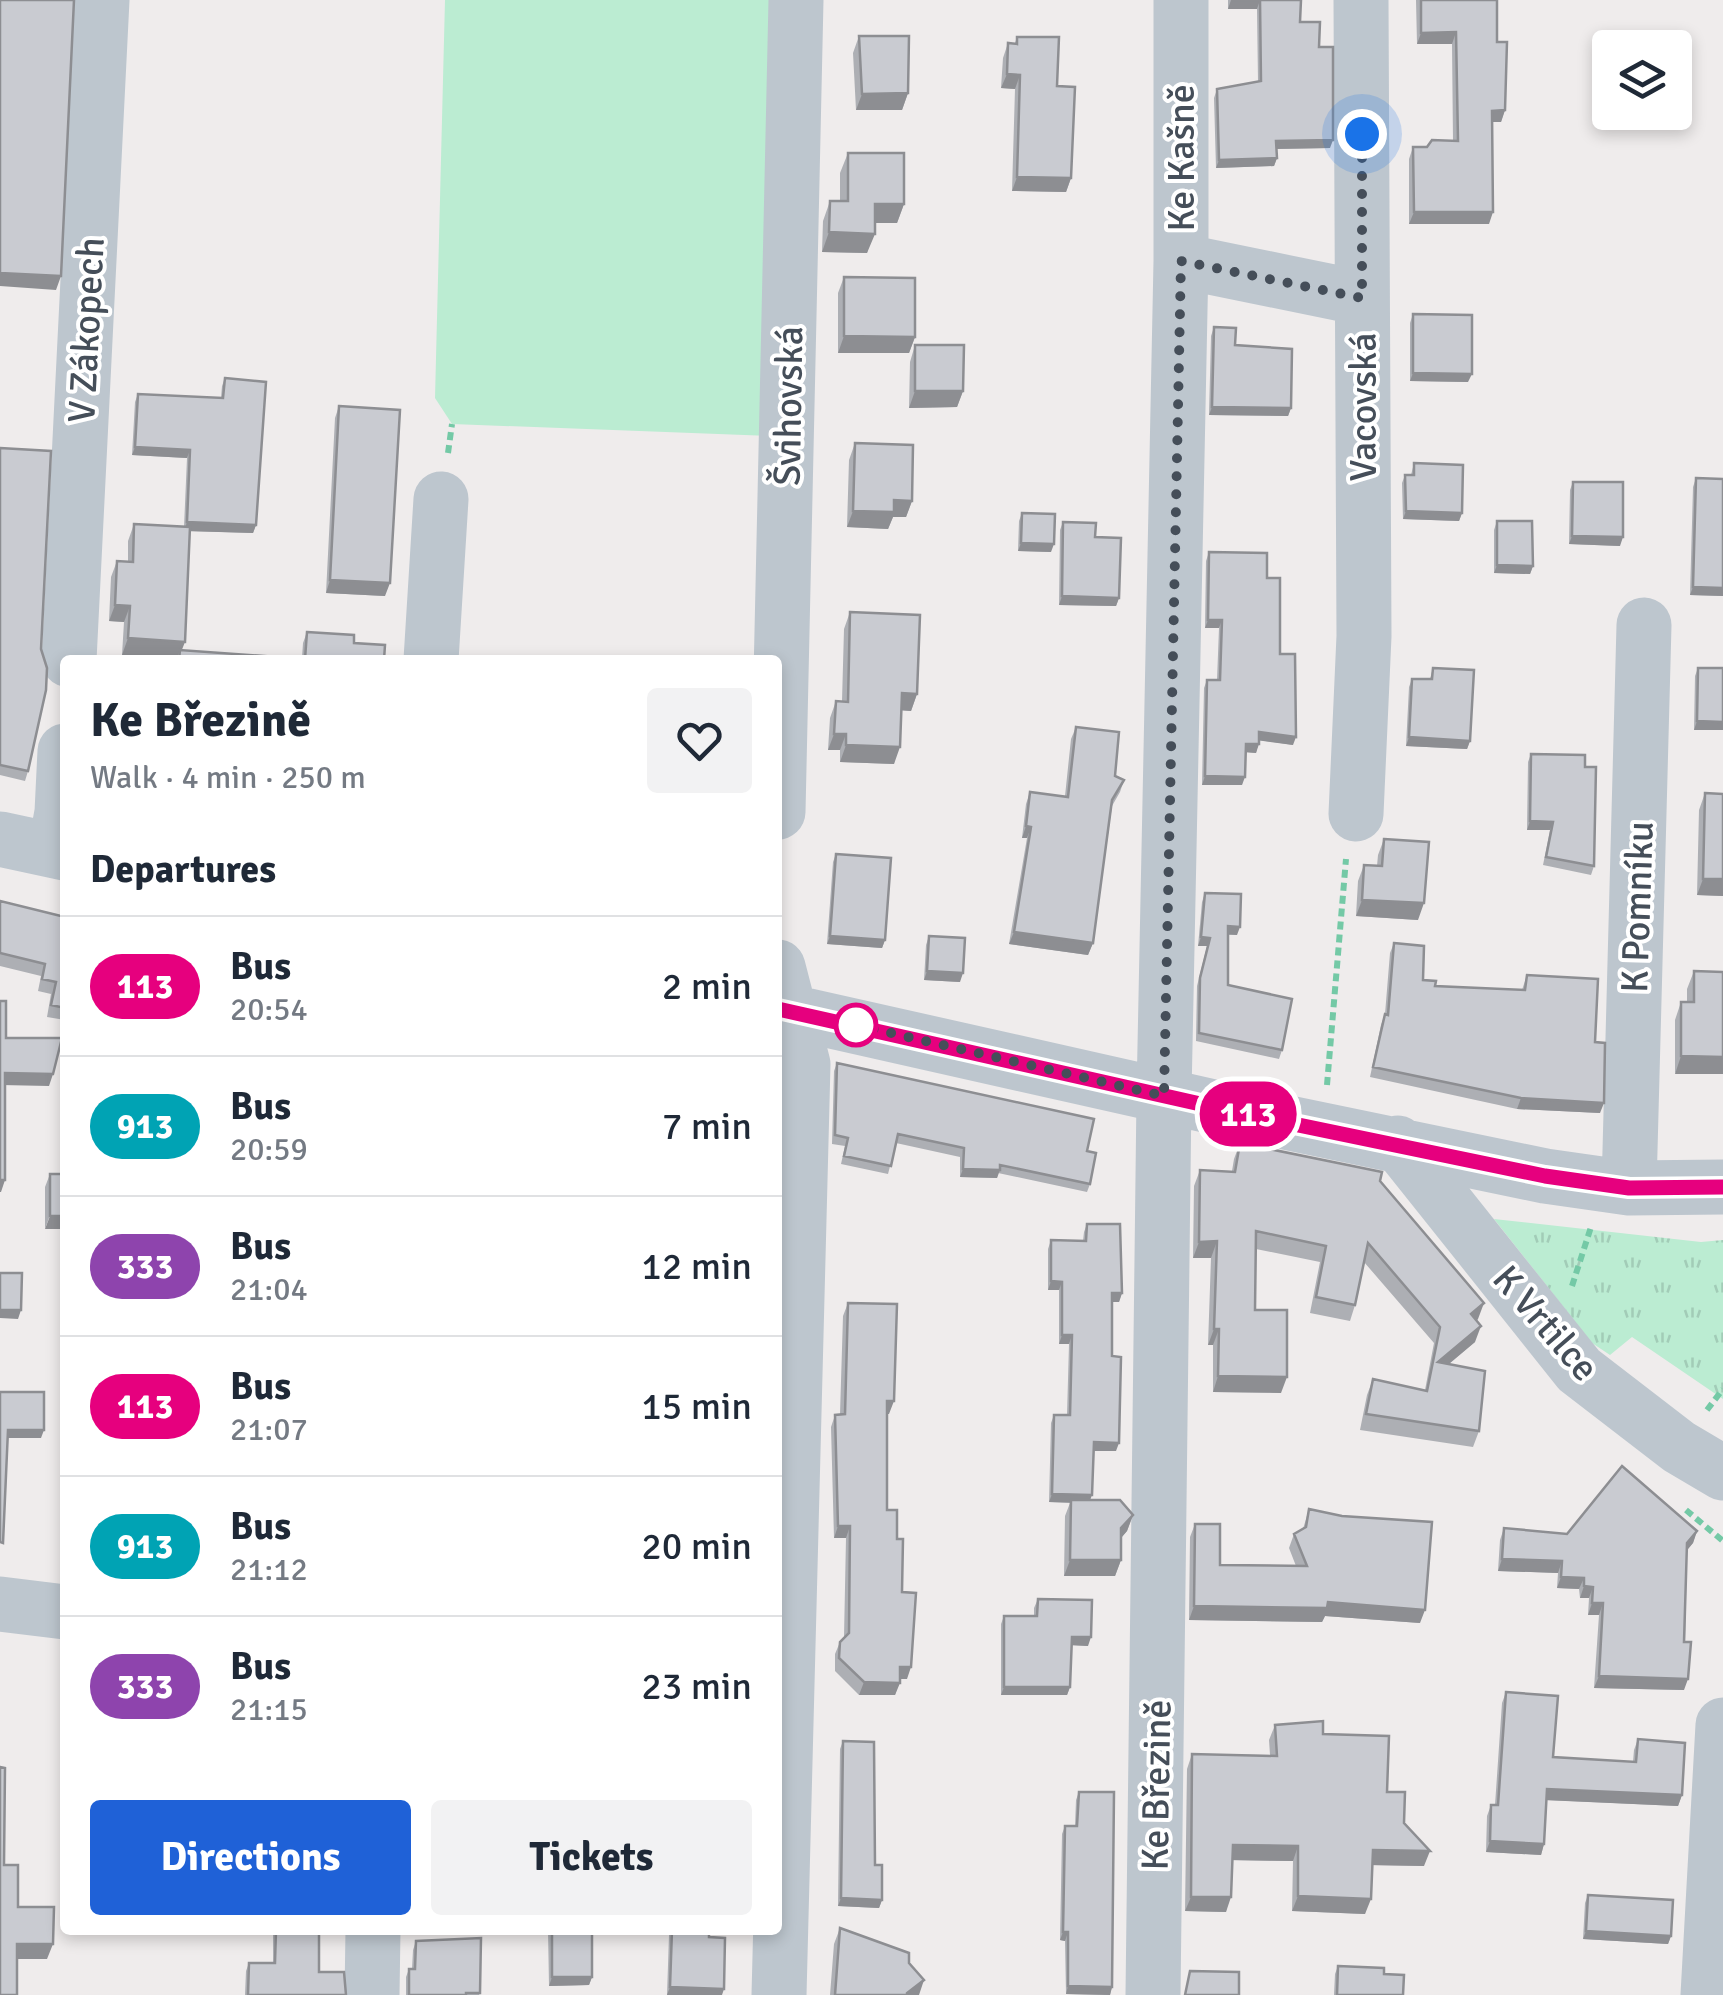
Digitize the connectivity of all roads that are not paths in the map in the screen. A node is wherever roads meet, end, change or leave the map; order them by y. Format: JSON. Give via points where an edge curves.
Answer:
{"nodes":[{"id":1,"x":102,"y":0,"type":"edge"},
{"id":2,"x":796,"y":0,"type":"edge"},
{"id":3,"x":1181,"y":0,"type":"edge"},
{"id":4,"x":1360,"y":0,"type":"edge"},
{"id":5,"x":1181,"y":261,"type":"junction"},
{"id":6,"x":1362,"y":298,"type":"junction"},
{"id":7,"x":441,"y":498,"type":"dead end"},
{"id":8,"x":1644,"y":625,"type":"dead end"},
{"id":9,"x":70,"y":655,"type":"edge"},
{"id":10,"x":431,"y":655,"type":"edge"},
{"id":11,"x":781,"y":655,"type":"edge"},
{"id":12,"x":1356,"y":814,"type":"road end"},
{"id":13,"x":0,"y":839,"type":"edge"},
{"id":14,"x":60,"y":852,"type":"edge"},
{"id":15,"x":782,"y":996,"type":"edge"},
{"id":16,"x":1164,"y":1096,"type":"junction"},
{"id":17,"x":1398,"y":1143,"type":"junction"},
{"id":18,"x":1723,"y":1187,"type":"edge"},
{"id":19,"x":1612,"y":1202,"type":"junction"},
{"id":20,"x":1723,"y":1473,"type":"edge"},
{"id":21,"x":0,"y":1604,"type":"edge"},
{"id":22,"x":60,"y":1611,"type":"edge"},
{"id":23,"x":1723,"y":1725,"type":"edge"},
{"id":24,"x":782,"y":1846,"type":"edge"},
{"id":25,"x":372,"y":1935,"type":"edge"},
{"id":26,"x":780,"y":1935,"type":"edge"},
{"id":27,"x":372,"y":1995,"type":"edge"},
{"id":28,"x":778,"y":1995,"type":"edge"},
{"id":29,"x":1153,"y":1995,"type":"edge"},
{"id":30,"x":1708,"y":1995,"type":"edge"}],
"edges":[{"from":1,"to":9,"type":"street","name":"V Zákopech"},
{"from":2,"to":11,"type":"street","name":"Švihovská"},
{"from":3,"to":5,"type":"street","name":"Ke Kašně"},
{"from":4,"to":6,"type":"street","name":"Vacovská"},
{"from":5,"to":6,"type":"street"},
{"from":5,"to":16,"type":"street","name":"Ke Kašně"},
{"from":6,"to":12,"type":"street","name":"Vacovská","via":[[1364,636]]},
{"from":7,"to":10,"type":"street"},
{"from":8,"to":19,"type":"street","name":"K Pomníku"},
{"from":13,"to":14,"type":"street"},
{"from":15,"to":16,"type":"street"},
{"from":15,"to":24,"type":"street","via":[[803,1064]]},
{"from":16,"to":17,"type":"street"},
{"from":16,"to":29,"type":"street","name":"Ke Březině"},
{"from":17,"to":19,"type":"street","via":[[1545,1176]]},
{"from":17,"to":20,"type":"street","name":"K Vrtilce","via":[[1579,1370]]},
{"from":18,"to":19,"type":"street"},
{"from":21,"to":22,"type":"street"},
{"from":23,"to":30,"type":"street"},
{"from":25,"to":27,"type":"street"},
{"from":26,"to":28,"type":"street"}]}
